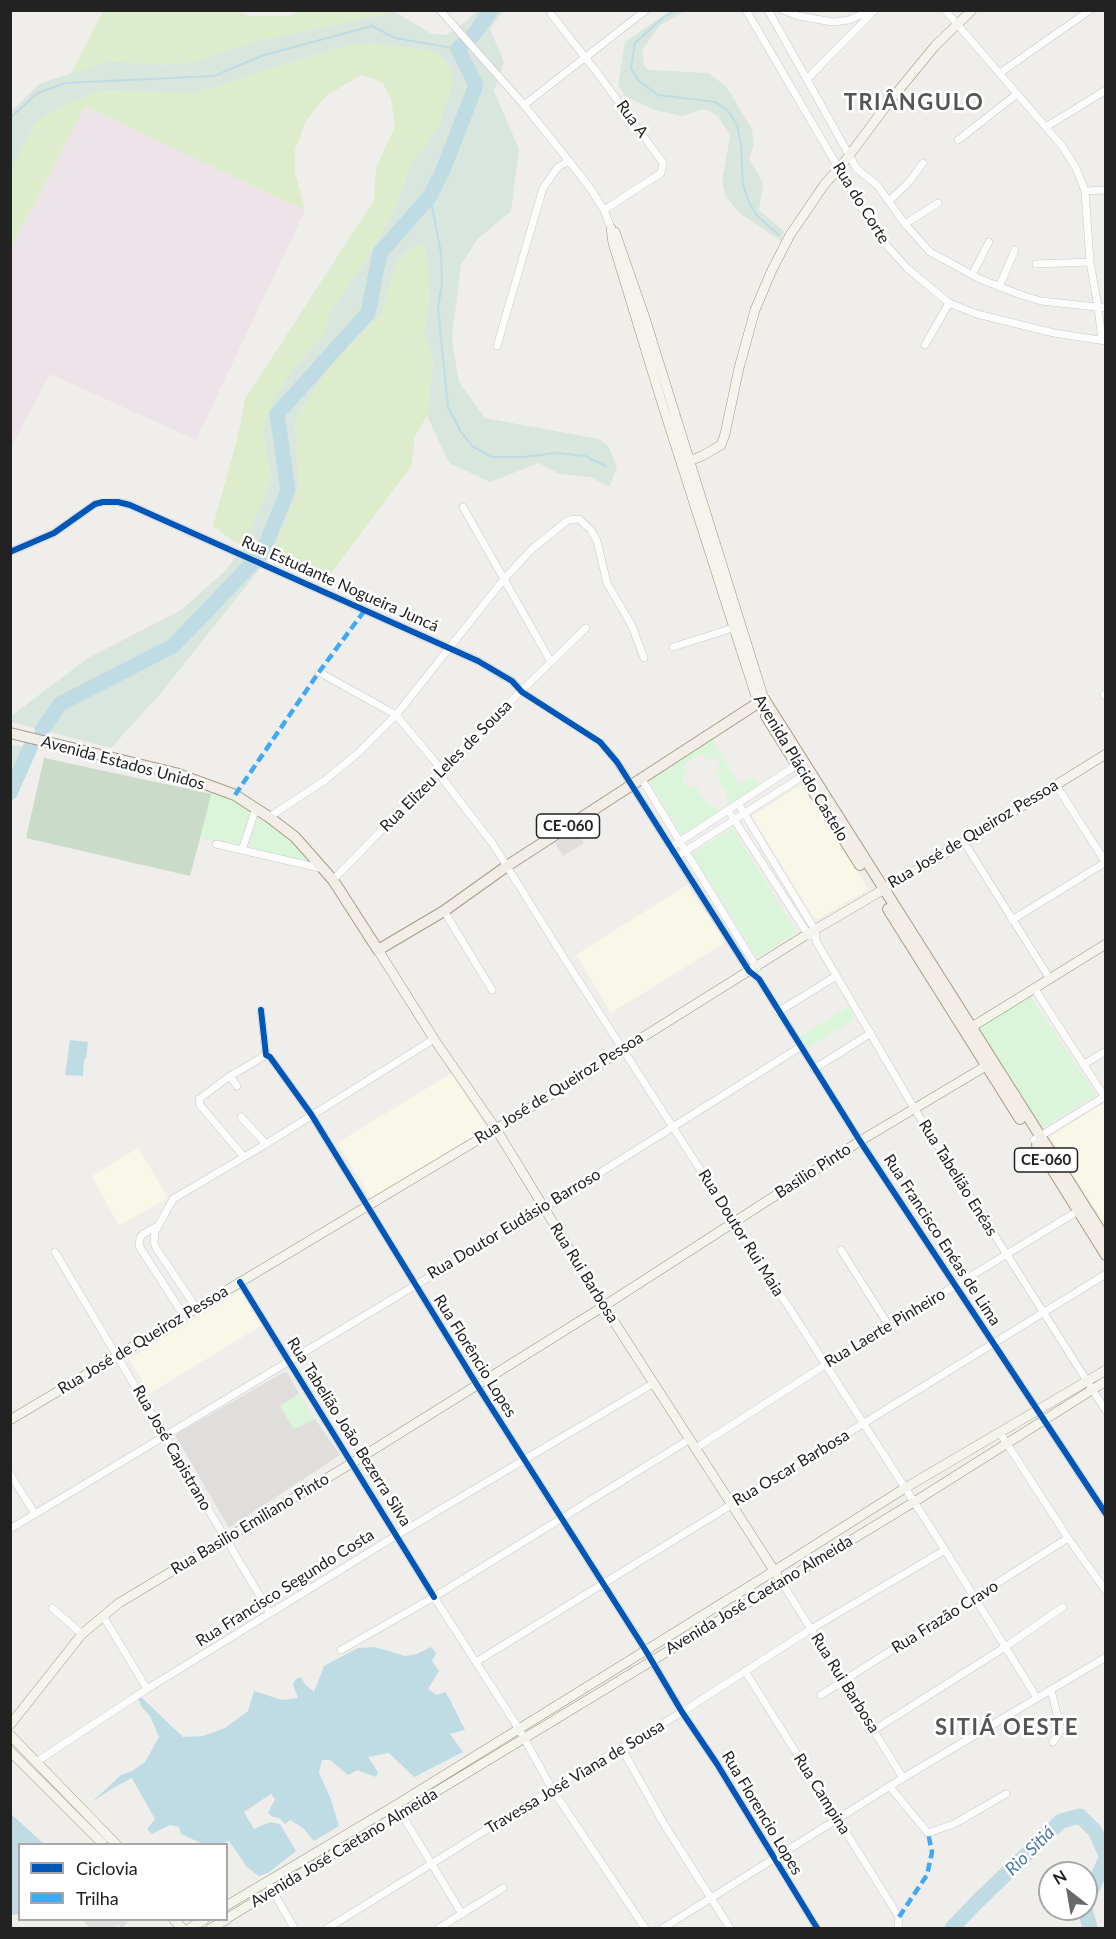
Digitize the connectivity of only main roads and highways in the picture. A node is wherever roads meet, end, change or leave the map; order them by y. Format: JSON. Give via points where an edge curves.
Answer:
{"nodes":[{"id":1,"x":972,"y":10,"type":"edge"},
{"id":2,"x":611,"y":228,"type":"road end"},
{"id":3,"x":685,"y":463,"type":"junction"},
{"id":4,"x":717,"y":564,"type":"junction"},
{"id":5,"x":743,"y":646,"type":"junction"},
{"id":6,"x":761,"y":701,"type":"junction"},
{"id":7,"x":10,"y":733,"type":"edge"},
{"id":8,"x":1106,"y":754,"type":"edge"},
{"id":9,"x":235,"y":795,"type":"joint"},
{"id":10,"x":880,"y":890,"type":"junction"},
{"id":11,"x":1106,"y":944,"type":"edge"},
{"id":12,"x":378,"y":950,"type":"junction"},
{"id":13,"x":968,"y":1030,"type":"junction"},
{"id":14,"x":989,"y":1064,"type":"junction"},
{"id":15,"x":496,"y":1129,"type":"junction"},
{"id":16,"x":1081,"y":1209,"type":"junction"},
{"id":17,"x":733,"y":1222,"type":"joint"},
{"id":18,"x":1106,"y":1240,"type":"edge"},
{"id":19,"x":1106,"y":1255,"type":"edge"},
{"id":20,"x":604,"y":1306,"type":"junction"},
{"id":21,"x":1106,"y":1370,"type":"edge"},
{"id":22,"x":1106,"y":1381,"type":"edge"},
{"id":23,"x":1089,"y":1386,"type":"junction"},
{"id":24,"x":1040,"y":1416,"type":"junction"},
{"id":25,"x":10,"y":1420,"type":"edge"},
{"id":26,"x":774,"y":1571,"type":"junction"},
{"id":27,"x":781,"y":1581,"type":"junction"},
{"id":28,"x":10,"y":1725,"type":"edge"},
{"id":29,"x":522,"y":1733,"type":"junction"},
{"id":30,"x":10,"y":1736,"type":"edge"},
{"id":31,"x":10,"y":1751,"type":"edge"},
{"id":32,"x":56,"y":1789,"type":"junction"},
{"id":33,"x":398,"y":1809,"type":"junction"},
{"id":34,"x":101,"y":1843,"type":"edge"},
{"id":35,"x":114,"y":1843,"type":"edge"},
{"id":36,"x":228,"y":1905,"type":"edge"},
{"id":37,"x":228,"y":1918,"type":"edge"}],
"edges":[{"from":1,"to":3,"type":"main road","via":[[910,76],[790,235],[760,297],[720,445]]},
{"from":2,"to":3,"type":"main road","name":"Avenida Plácido Castelo"},
{"from":3,"to":4,"type":"main road","name":"Avenida Plácido Castelo"},
{"from":4,"to":5,"type":"main road","name":"Avenida Plácido Castelo"},
{"from":4,"to":5,"type":"main road","name":"Avenida Plácido Castelo","via":[[733,628]]},
{"from":5,"to":6,"type":"main road","name":"Avenida Plácido Castelo"},
{"from":6,"to":10,"type":"main road","name":"Avenida Plácido Castelo","number":"CE-060"},
{"from":6,"to":12,"type":"main road","number":"CE-060","via":[[444,911]]},
{"from":7,"to":9,"type":"main road","name":"Avenida Estados Unidos","via":[[175,773]]},
{"from":8,"to":10,"type":"main road","name":"Rua José de Queiroz Pessoa"},
{"from":9,"to":12,"type":"main road","name":"Rua Rui Barbosa","via":[[295,837],[333,879]]},
{"from":10,"to":13,"type":"main road","name":"Avenida Plácido Castelo","number":"CE-060"},
{"from":10,"to":15,"type":"main road","name":"Rua José de Queiroz Pessoa"},
{"from":11,"to":13,"type":"main road"},
{"from":12,"to":15,"type":"main road","name":"Rua Rui Barbosa"},
{"from":13,"to":14,"type":"main road","name":"Avenida Plácido Castelo","number":"CE-060"},
{"from":14,"to":16,"type":"main road","name":"Avenida Plácido Castelo","number":"CE-060"},
{"from":14,"to":17,"type":"main road","name":"Basilio Pinto"},
{"from":15,"to":20,"type":"main road","name":"Rua Rui Barbosa"},
{"from":15,"to":25,"type":"main road","name":"Rua José de Queiroz Pessoa"},
{"from":16,"to":18,"type":"main road","name":"Avenida Plácido Castelo","number":"CE-060"},
{"from":16,"to":19,"type":"main road","name":"Avenida Plácido Castelo","number":"CE-060"},
{"from":17,"to":20,"type":"main road","name":"Rua Basilio Emiliano Pinto"},
{"from":20,"to":26,"type":"main road","name":"Rua Rui Barbosa"},
{"from":20,"to":28,"type":"main road","name":"Rua Basilio Emiliano Pinto","via":[[119,1603],[82,1634]]},
{"from":21,"to":23,"type":"main road","name":"Avenida José Caetano Almeida"},
{"from":22,"to":23,"type":"main road","name":"Avenida José Caetano Almeida"},
{"from":23,"to":24,"type":"main road","name":"Avenida José Caetano Almeida"},
{"from":24,"to":26,"type":"main road","name":"Avenida José Caetano Almeida","via":[[1000,1433],[905,1488]]},
{"from":24,"to":27,"type":"main road","name":"Avenida José Caetano Almeida","via":[[1006,1443],[914,1502]]},
{"from":26,"to":27,"type":"main road","name":"Rua Rui Barbosa"},
{"from":26,"to":29,"type":"main road","name":"Avenida José Caetano Almeida"},
{"from":27,"to":29,"type":"main road","name":"Avenida José Caetano Almeida"},
{"from":29,"to":33,"type":"main road","name":"Avenida José Caetano Almeida"},
{"from":30,"to":32,"type":"main road"},
{"from":31,"to":32,"type":"main road"},
{"from":32,"to":34,"type":"main road"},
{"from":32,"to":35,"type":"main road"},
{"from":33,"to":36,"type":"main road","name":"Avenida José Caetano Almeida"},
{"from":33,"to":37,"type":"main road","name":"Avenida José Caetano Almeida"}]}
